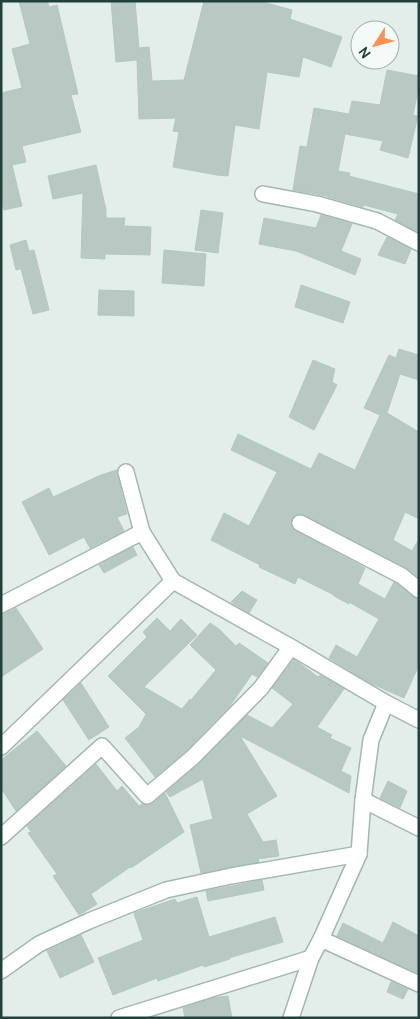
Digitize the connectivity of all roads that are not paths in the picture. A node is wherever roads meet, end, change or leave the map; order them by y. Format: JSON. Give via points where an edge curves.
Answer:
{"nodes":[{"id":1,"x":263,"y":194,"type":"dead end"},
{"id":2,"x":419,"y":243,"type":"edge"},
{"id":3,"x":126,"y":472,"type":"dead end"},
{"id":4,"x":300,"y":523,"type":"dead end"},
{"id":5,"x":142,"y":532,"type":"junction"},
{"id":6,"x":173,"y":581,"type":"junction"},
{"id":7,"x":419,"y":590,"type":"edge"},
{"id":8,"x":1,"y":605,"type":"edge"},
{"id":9,"x":291,"y":647,"type":"junction"},
{"id":10,"x":386,"y":703,"type":"junction"},
{"id":11,"x":419,"y":720,"type":"edge"},
{"id":12,"x":1,"y":748,"type":"edge"},
{"id":13,"x":363,"y":800,"type":"junction"},
{"id":14,"x":419,"y":828,"type":"edge"},
{"id":15,"x":1,"y":837,"type":"edge"},
{"id":16,"x":359,"y":854,"type":"junction"},
{"id":17,"x":321,"y":939,"type":"junction"},
{"id":18,"x":310,"y":958,"type":"junction"},
{"id":19,"x":1,"y":971,"type":"edge"},
{"id":20,"x":419,"y":984,"type":"edge"},
{"id":21,"x":119,"y":1018,"type":"edge"},
{"id":22,"x":291,"y":1018,"type":"edge"}],
"edges":[{"from":1,"to":2,"type":"street","via":[[317,204],[377,221]]},
{"from":3,"to":5,"type":"street"},
{"from":4,"to":7,"type":"street","via":[[402,576]]},
{"from":5,"to":6,"type":"street"},
{"from":5,"to":8,"type":"street"},
{"from":6,"to":9,"type":"street"},
{"from":6,"to":12,"type":"street"},
{"from":9,"to":10,"type":"street"},
{"from":9,"to":15,"type":"street","via":[[261,688],[193,758],[147,796],[102,746]]},
{"from":10,"to":11,"type":"street"},
{"from":10,"to":13,"type":"street","via":[[371,740]]},
{"from":13,"to":14,"type":"street"},
{"from":13,"to":16,"type":"street"},
{"from":16,"to":17,"type":"street"},
{"from":16,"to":19,"type":"street","via":[[166,890],[89,920],[39,944]]},
{"from":17,"to":18,"type":"street"},
{"from":17,"to":20,"type":"street"},
{"from":18,"to":21,"type":"street"},
{"from":18,"to":22,"type":"street"}]}
